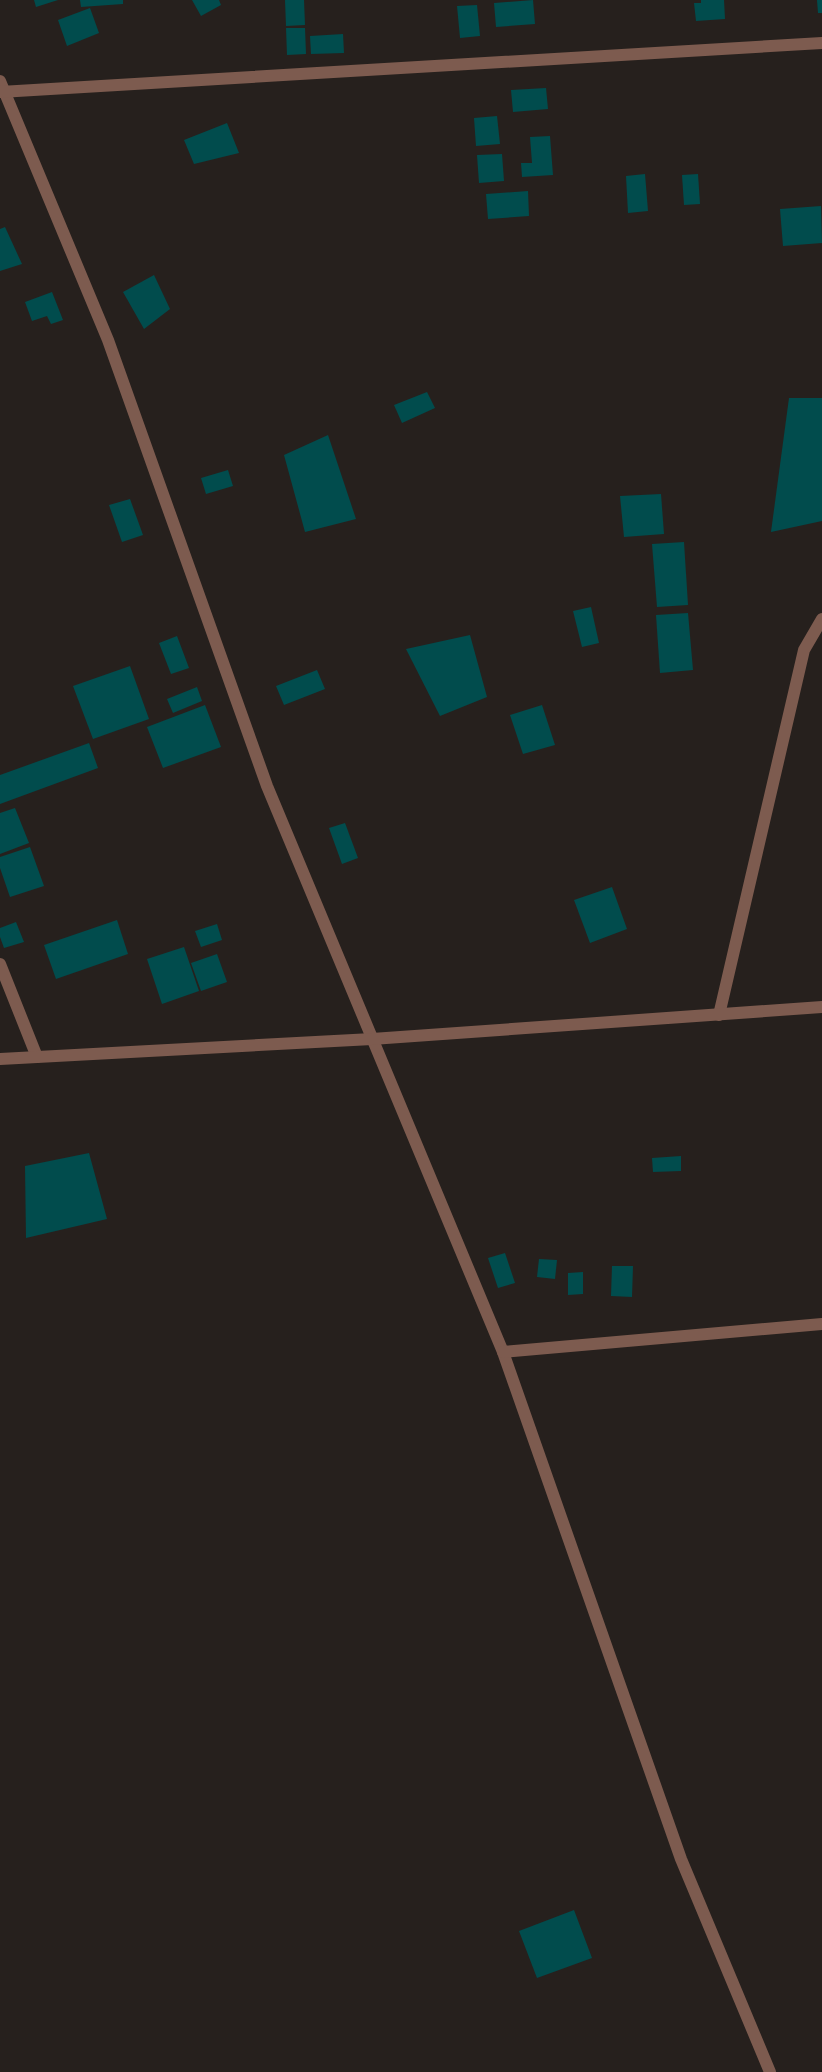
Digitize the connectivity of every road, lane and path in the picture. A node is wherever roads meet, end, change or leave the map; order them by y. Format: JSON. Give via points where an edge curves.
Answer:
{"nodes":[{"id":1,"x":822,"y":42,"type":"edge"},
{"id":2,"x":1,"y":88,"type":"edge"},
{"id":3,"x":822,"y":619,"type":"edge"},
{"id":4,"x":0,"y":964,"type":"edge"},
{"id":5,"x":822,"y":1007,"type":"edge"},
{"id":6,"x":719,"y":1014,"type":"junction"},
{"id":7,"x":372,"y":1039,"type":"junction"},
{"id":8,"x":37,"y":1057,"type":"junction"},
{"id":9,"x":0,"y":1059,"type":"edge"},
{"id":10,"x":822,"y":1324,"type":"edge"},
{"id":11,"x":503,"y":1352,"type":"junction"},
{"id":12,"x":770,"y":2072,"type":"edge"}],
"edges":[{"from":1,"to":2,"type":"street"},
{"from":2,"to":7,"type":"street","via":[[108,340],[267,786]]},
{"from":3,"to":6,"type":"street","via":[[804,650]]},
{"from":4,"to":8,"type":"street"},
{"from":5,"to":6,"type":"street"},
{"from":6,"to":7,"type":"street"},
{"from":7,"to":8,"type":"street"},
{"from":7,"to":11,"type":"street"},
{"from":8,"to":9,"type":"street"},
{"from":10,"to":11,"type":"street"},
{"from":11,"to":12,"type":"street","via":[[681,1859]]}]}
